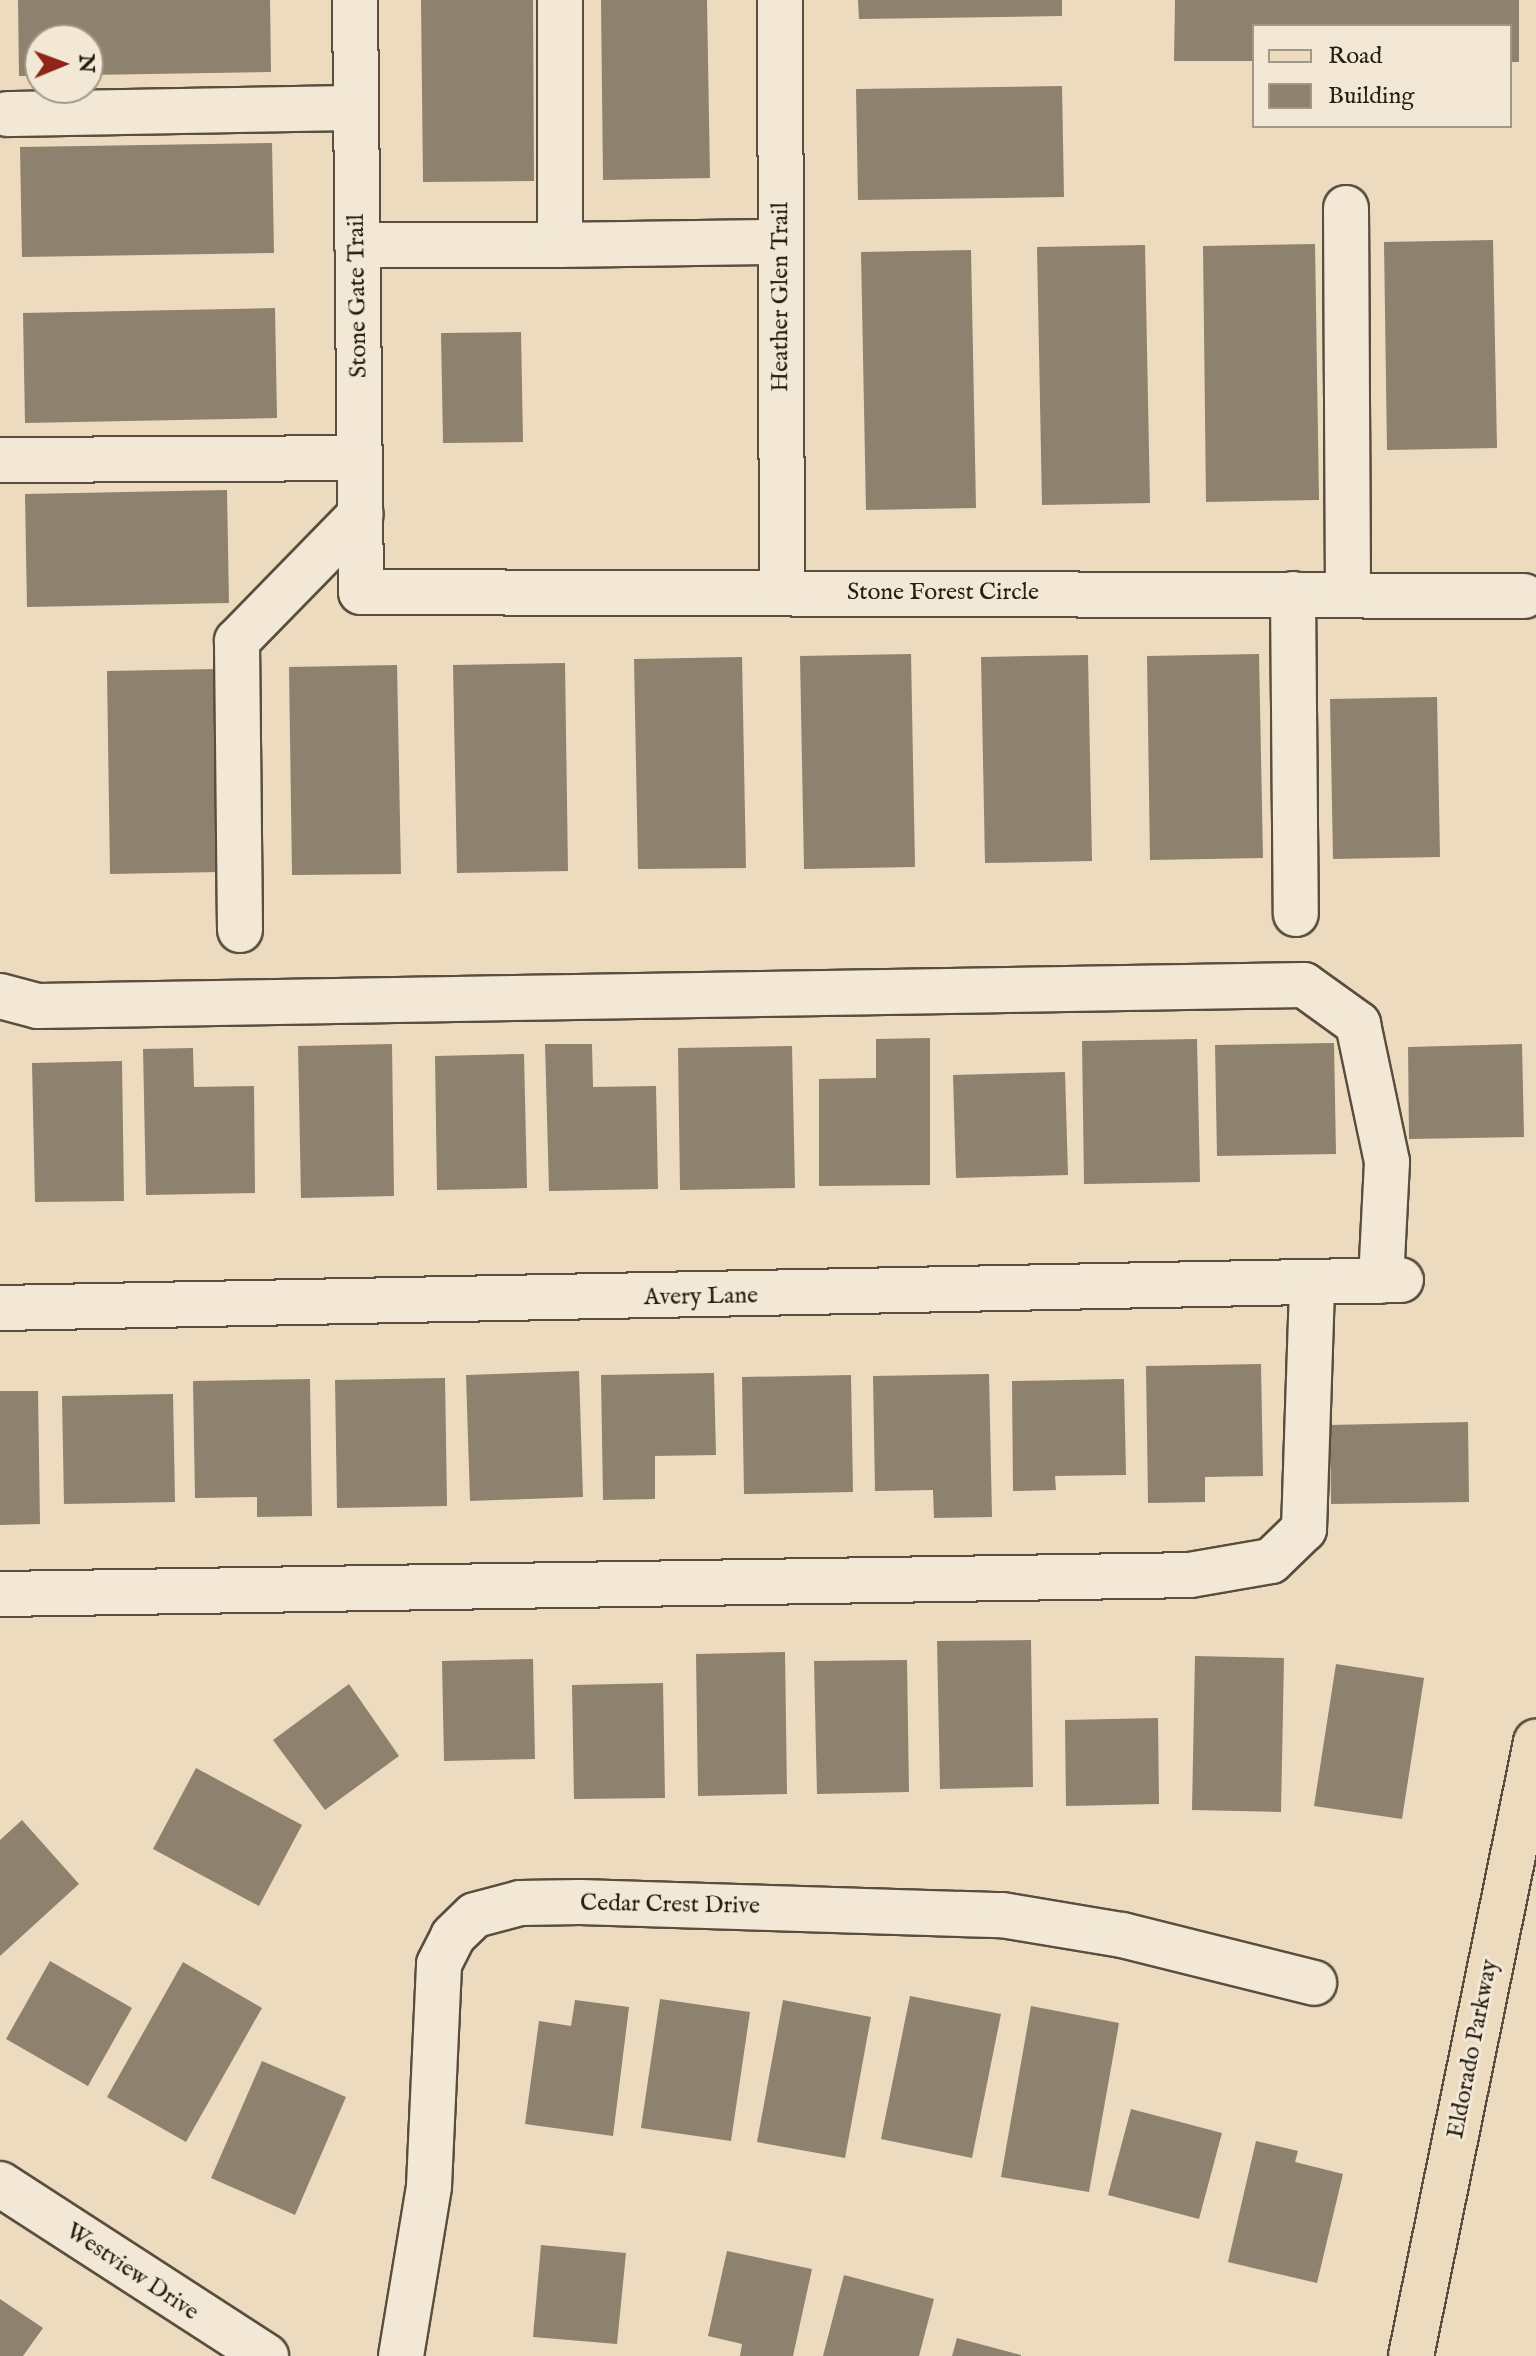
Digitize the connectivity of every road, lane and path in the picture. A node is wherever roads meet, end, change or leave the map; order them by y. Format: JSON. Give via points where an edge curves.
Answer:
{"nodes":[{"id":1,"x":355,"y":0,"type":"edge"},
{"id":2,"x":560,"y":0,"type":"edge"},
{"id":3,"x":780,"y":0,"type":"edge"},
{"id":4,"x":356,"y":108,"type":"junction"},
{"id":5,"x":7,"y":114,"type":"dead end"},
{"id":6,"x":1346,"y":208,"type":"dead end"},
{"id":7,"x":780,"y":242,"type":"junction"},
{"id":8,"x":357,"y":245,"type":"junction"},
{"id":9,"x":560,"y":245,"type":"junction"},
{"id":10,"x":360,"y":458,"type":"junction"},
{"id":11,"x":0,"y":460,"type":"edge"},
{"id":12,"x":361,"y":514,"type":"junction"},
{"id":13,"x":361,"y":592,"type":"joint"},
{"id":14,"x":782,"y":593,"type":"junction"},
{"id":15,"x":1293,"y":594,"type":"junction"},
{"id":16,"x":1348,"y":595,"type":"junction"},
{"id":17,"x":1524,"y":596,"type":"dead end"},
{"id":18,"x":1296,"y":914,"type":"dead end"},
{"id":19,"x":240,"y":930,"type":"dead end"},
{"id":20,"x":0,"y":996,"type":"edge"},
{"id":21,"x":1312,"y":1282,"type":"junction"},
{"id":22,"x":0,"y":1308,"type":"edge"},
{"id":23,"x":0,"y":1594,"type":"edge"},
{"id":24,"x":1536,"y":1742,"type":"edge"},
{"id":25,"x":1314,"y":1983,"type":"dead end"},
{"id":26,"x":0,"y":2184,"type":"edge"},
{"id":27,"x":266,"y":2356,"type":"edge"},
{"id":28,"x":401,"y":2356,"type":"edge"},
{"id":29,"x":1411,"y":2356,"type":"edge"}],
"edges":[{"from":1,"to":4,"type":"street","name":"Stone Gate Trail"},
{"from":2,"to":9,"type":"street"},
{"from":3,"to":7,"type":"street","name":"Heather Glen Trail"},
{"from":4,"to":5,"type":"street"},
{"from":4,"to":8,"type":"street","name":"Stone Gate Trail"},
{"from":6,"to":16,"type":"street"},
{"from":7,"to":9,"type":"street"},
{"from":7,"to":14,"type":"street","name":"Heather Glen Trail"},
{"from":8,"to":9,"type":"street"},
{"from":8,"to":10,"type":"street","name":"Stone Gate Trail"},
{"from":10,"to":11,"type":"street"},
{"from":10,"to":12,"type":"street","name":"Stone Gate Trail"},
{"from":12,"to":13,"type":"street","name":"Stone Gate Trail"},
{"from":12,"to":19,"type":"street","via":[[237,641]]},
{"from":13,"to":14,"type":"street","name":"Stone Forest Circle"},
{"from":14,"to":15,"type":"street","name":"Stone Forest Circle"},
{"from":15,"to":16,"type":"street","name":"Stone Forest Circle"},
{"from":15,"to":18,"type":"street"},
{"from":16,"to":17,"type":"street","name":"Stone Forest Circle"},
{"from":20,"to":21,"type":"street","name":"Avery Lane","via":[[38,1006],[1304,985],[1358,1024],[1387,1162],[1391,1280]]},
{"from":21,"to":22,"type":"street","name":"Avery Lane"},
{"from":21,"to":23,"type":"street","via":[[1304,1529],[1271,1561],[1190,1575]]},
{"from":24,"to":29,"type":"main road","name":"Eldorado Parkway"},
{"from":25,"to":28,"type":"street","name":"Cedar Crest Drive","via":[[1002,1915],[580,1902],[520,1903],[475,1915],[453,1936],[439,1964],[429,2186]]},
{"from":26,"to":27,"type":"street","name":"Westview Drive"}]}
